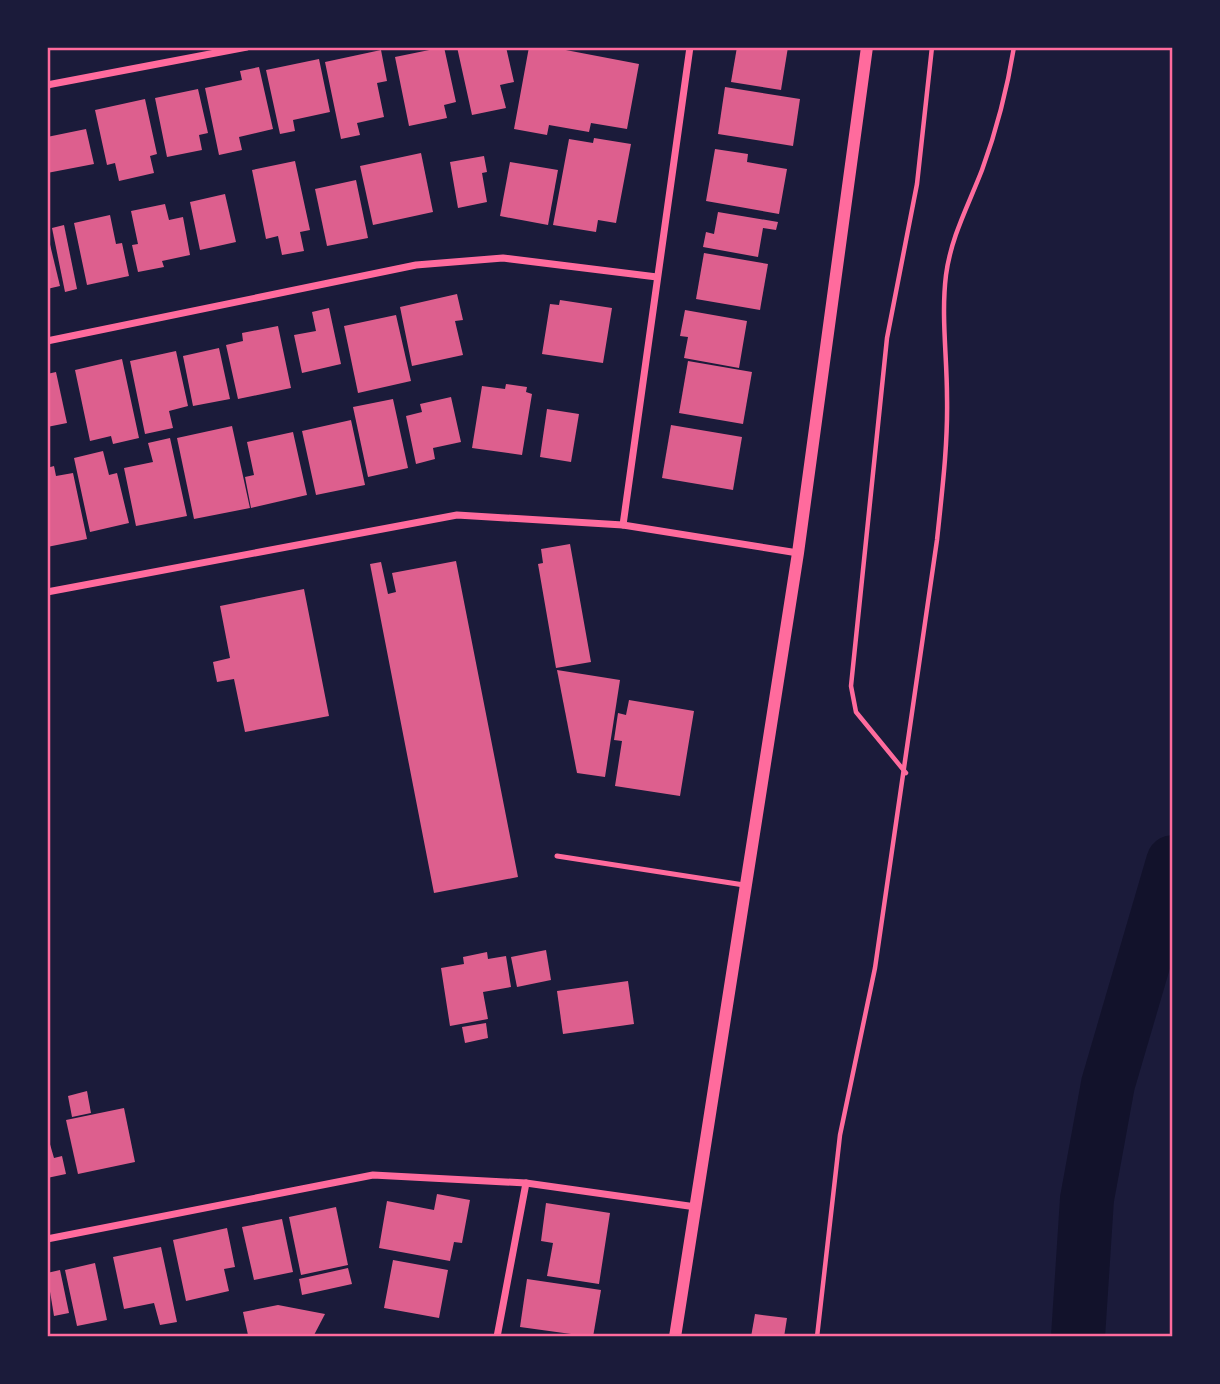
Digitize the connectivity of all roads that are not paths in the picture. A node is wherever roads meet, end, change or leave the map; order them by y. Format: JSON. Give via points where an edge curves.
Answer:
{"nodes":[{"id":1,"x":247,"y":47,"type":"edge"},
{"id":2,"x":690,"y":47,"type":"edge"},
{"id":3,"x":867,"y":47,"type":"edge"},
{"id":4,"x":47,"y":85,"type":"edge"},
{"id":5,"x":657,"y":277,"type":"junction"},
{"id":6,"x":47,"y":341,"type":"edge"},
{"id":7,"x":623,"y":525,"type":"junction"},
{"id":8,"x":798,"y":553,"type":"junction"},
{"id":9,"x":47,"y":592,"type":"edge"},
{"id":10,"x":557,"y":856,"type":"dead end"},
{"id":11,"x":746,"y":886,"type":"junction"},
{"id":12,"x":526,"y":1183,"type":"junction"},
{"id":13,"x":696,"y":1207,"type":"junction"},
{"id":14,"x":47,"y":1239,"type":"edge"},
{"id":15,"x":497,"y":1337,"type":"edge"},
{"id":16,"x":675,"y":1337,"type":"edge"}],
"edges":[{"from":1,"to":4,"type":"street"},
{"from":2,"to":5,"type":"street"},
{"from":3,"to":8,"type":"street"},
{"from":5,"to":6,"type":"street","via":[[503,258],[416,265]]},
{"from":5,"to":7,"type":"street"},
{"from":7,"to":8,"type":"street"},
{"from":7,"to":9,"type":"street","via":[[457,515]]},
{"from":8,"to":11,"type":"street"},
{"from":10,"to":11,"type":"lane"},
{"from":11,"to":13,"type":"street"},
{"from":12,"to":13,"type":"street"},
{"from":12,"to":14,"type":"street","via":[[373,1175]]},
{"from":12,"to":15,"type":"street"},
{"from":13,"to":16,"type":"street"}]}
